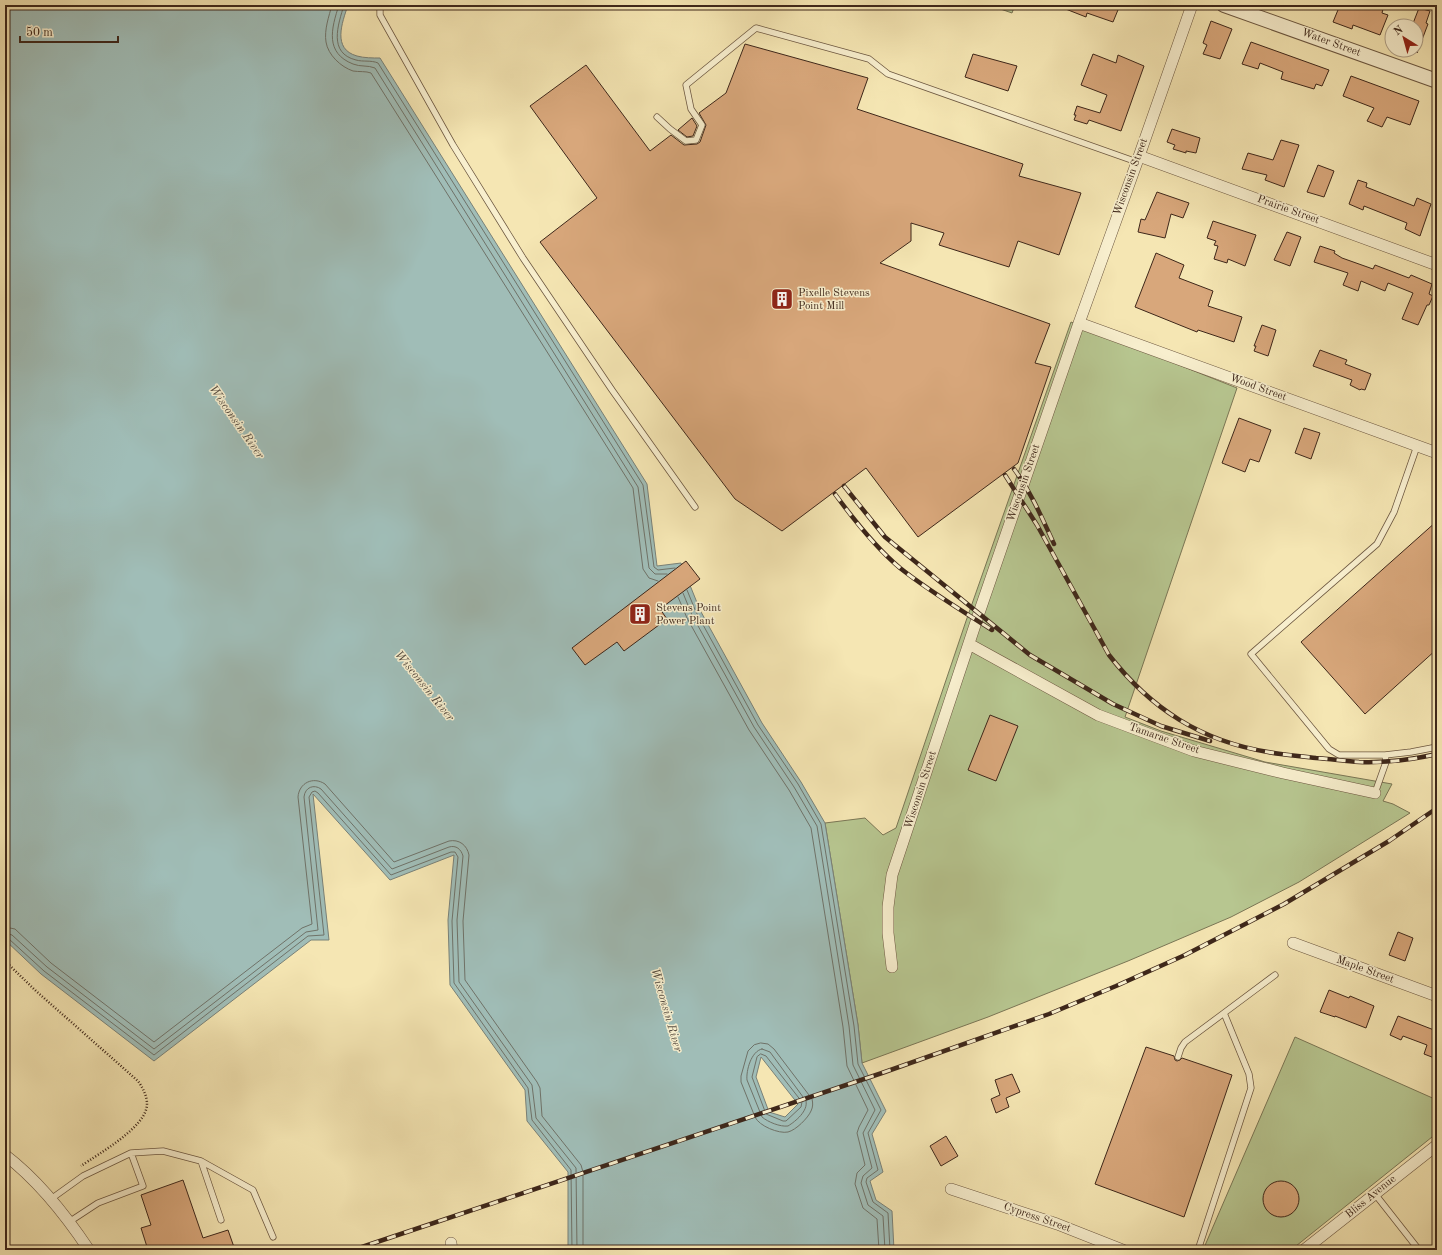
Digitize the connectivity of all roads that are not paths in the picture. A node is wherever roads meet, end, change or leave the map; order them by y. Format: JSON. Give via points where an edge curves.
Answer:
{"nodes":[{"id":1,"x":380,"y":5,"type":"edge"},
{"id":2,"x":1192,"y":5,"type":"edge"},
{"id":3,"x":1224,"y":5,"type":"edge"},
{"id":4,"x":1437,"y":81,"type":"edge"},
{"id":5,"x":657,"y":117,"type":"dead end"},
{"id":6,"x":1138,"y":159,"type":"junction"},
{"id":7,"x":1437,"y":265,"type":"edge"},
{"id":8,"x":1079,"y":322,"type":"junction"},
{"id":9,"x":1417,"y":446,"type":"junction"},
{"id":10,"x":1437,"y":453,"type":"edge"},
{"id":11,"x":695,"y":507,"type":"dead end"},
{"id":12,"x":969,"y":644,"type":"junction"},
{"id":13,"x":1437,"y":747,"type":"edge"},
{"id":14,"x":1385,"y":755,"type":"junction"},
{"id":15,"x":1375,"y":793,"type":"joint"},
{"id":16,"x":1293,"y":943,"type":"dead end"},
{"id":17,"x":892,"y":967,"type":"dead end"},
{"id":18,"x":1275,"y":976,"type":"dead end"},
{"id":19,"x":1437,"y":996,"type":"edge"},
{"id":20,"x":1224,"y":1013,"type":"junction"},
{"id":21,"x":1178,"y":1057,"type":"dead end"},
{"id":22,"x":1437,"y":1144,"type":"edge"},
{"id":23,"x":130,"y":1153,"type":"junction"},
{"id":24,"x":5,"y":1155,"type":"edge"},
{"id":25,"x":200,"y":1161,"type":"junction"},
{"id":26,"x":951,"y":1189,"type":"dead end"},
{"id":27,"x":1375,"y":1194,"type":"junction"},
{"id":28,"x":51,"y":1199,"type":"junction"},
{"id":29,"x":220,"y":1220,"type":"dead end"},
{"id":30,"x":69,"y":1222,"type":"junction"},
{"id":31,"x":273,"y":1237,"type":"dead end"},
{"id":32,"x":89,"y":1250,"type":"edge"},
{"id":33,"x":1123,"y":1250,"type":"edge"},
{"id":34,"x":1198,"y":1250,"type":"edge"},
{"id":35,"x":1304,"y":1250,"type":"edge"},
{"id":36,"x":1419,"y":1250,"type":"edge"}],
"edges":[{"from":1,"to":11,"type":"lane","via":[[380,15],[453,145],[523,258]]},
{"from":2,"to":6,"type":"street","name":"Wisconsin Street"},
{"from":3,"to":4,"type":"street","name":"Water Street"},
{"from":5,"to":6,"type":"lane","via":[[686,141],[696,140],[702,125],[691,109],[686,86],[756,28],[869,59],[888,74]]},
{"from":6,"to":7,"type":"street","name":"Prairie Street"},
{"from":6,"to":8,"type":"street","name":"Wisconsin Street"},
{"from":8,"to":9,"type":"street","name":"Wood Street"},
{"from":8,"to":12,"type":"street","name":"Wisconsin Street"},
{"from":9,"to":10,"type":"street","name":"Wood Street"},
{"from":9,"to":14,"type":"lane","via":[[1394,512],[1377,544],[1252,654],[1329,749],[1339,755]]},
{"from":12,"to":15,"type":"street","name":"Tamarac Street","via":[[1098,715],[1186,748],[1283,774]]},
{"from":12,"to":17,"type":"street","name":"Wisconsin Street","via":[[892,874],[888,933]]},
{"from":13,"to":14,"type":"lane"},
{"from":14,"to":15,"type":"lane","via":[[1386,762]]},
{"from":16,"to":19,"type":"street","name":"Maple Street"},
{"from":18,"to":20,"type":"lane"},
{"from":20,"to":21,"type":"lane","via":[[1185,1042]]},
{"from":20,"to":34,"type":"lane","via":[[1250,1074],[1251,1088]]},
{"from":22,"to":27,"type":"street","name":"Bliss Avenue"},
{"from":23,"to":25,"type":"lane","via":[[162,1151]]},
{"from":23,"to":28,"type":"lane","via":[[83,1176]]},
{"from":23,"to":30,"type":"lane","via":[[143,1186],[98,1203]]},
{"from":24,"to":28,"type":"street"},
{"from":25,"to":29,"type":"lane"},
{"from":25,"to":31,"type":"lane","via":[[253,1190]]},
{"from":26,"to":33,"type":"street","name":"Cypress Street","via":[[1056,1224]]},
{"from":27,"to":35,"type":"street","name":"Bliss Avenue"},
{"from":27,"to":36,"type":"lane"},
{"from":28,"to":30,"type":"street"},
{"from":30,"to":32,"type":"street"}]}
